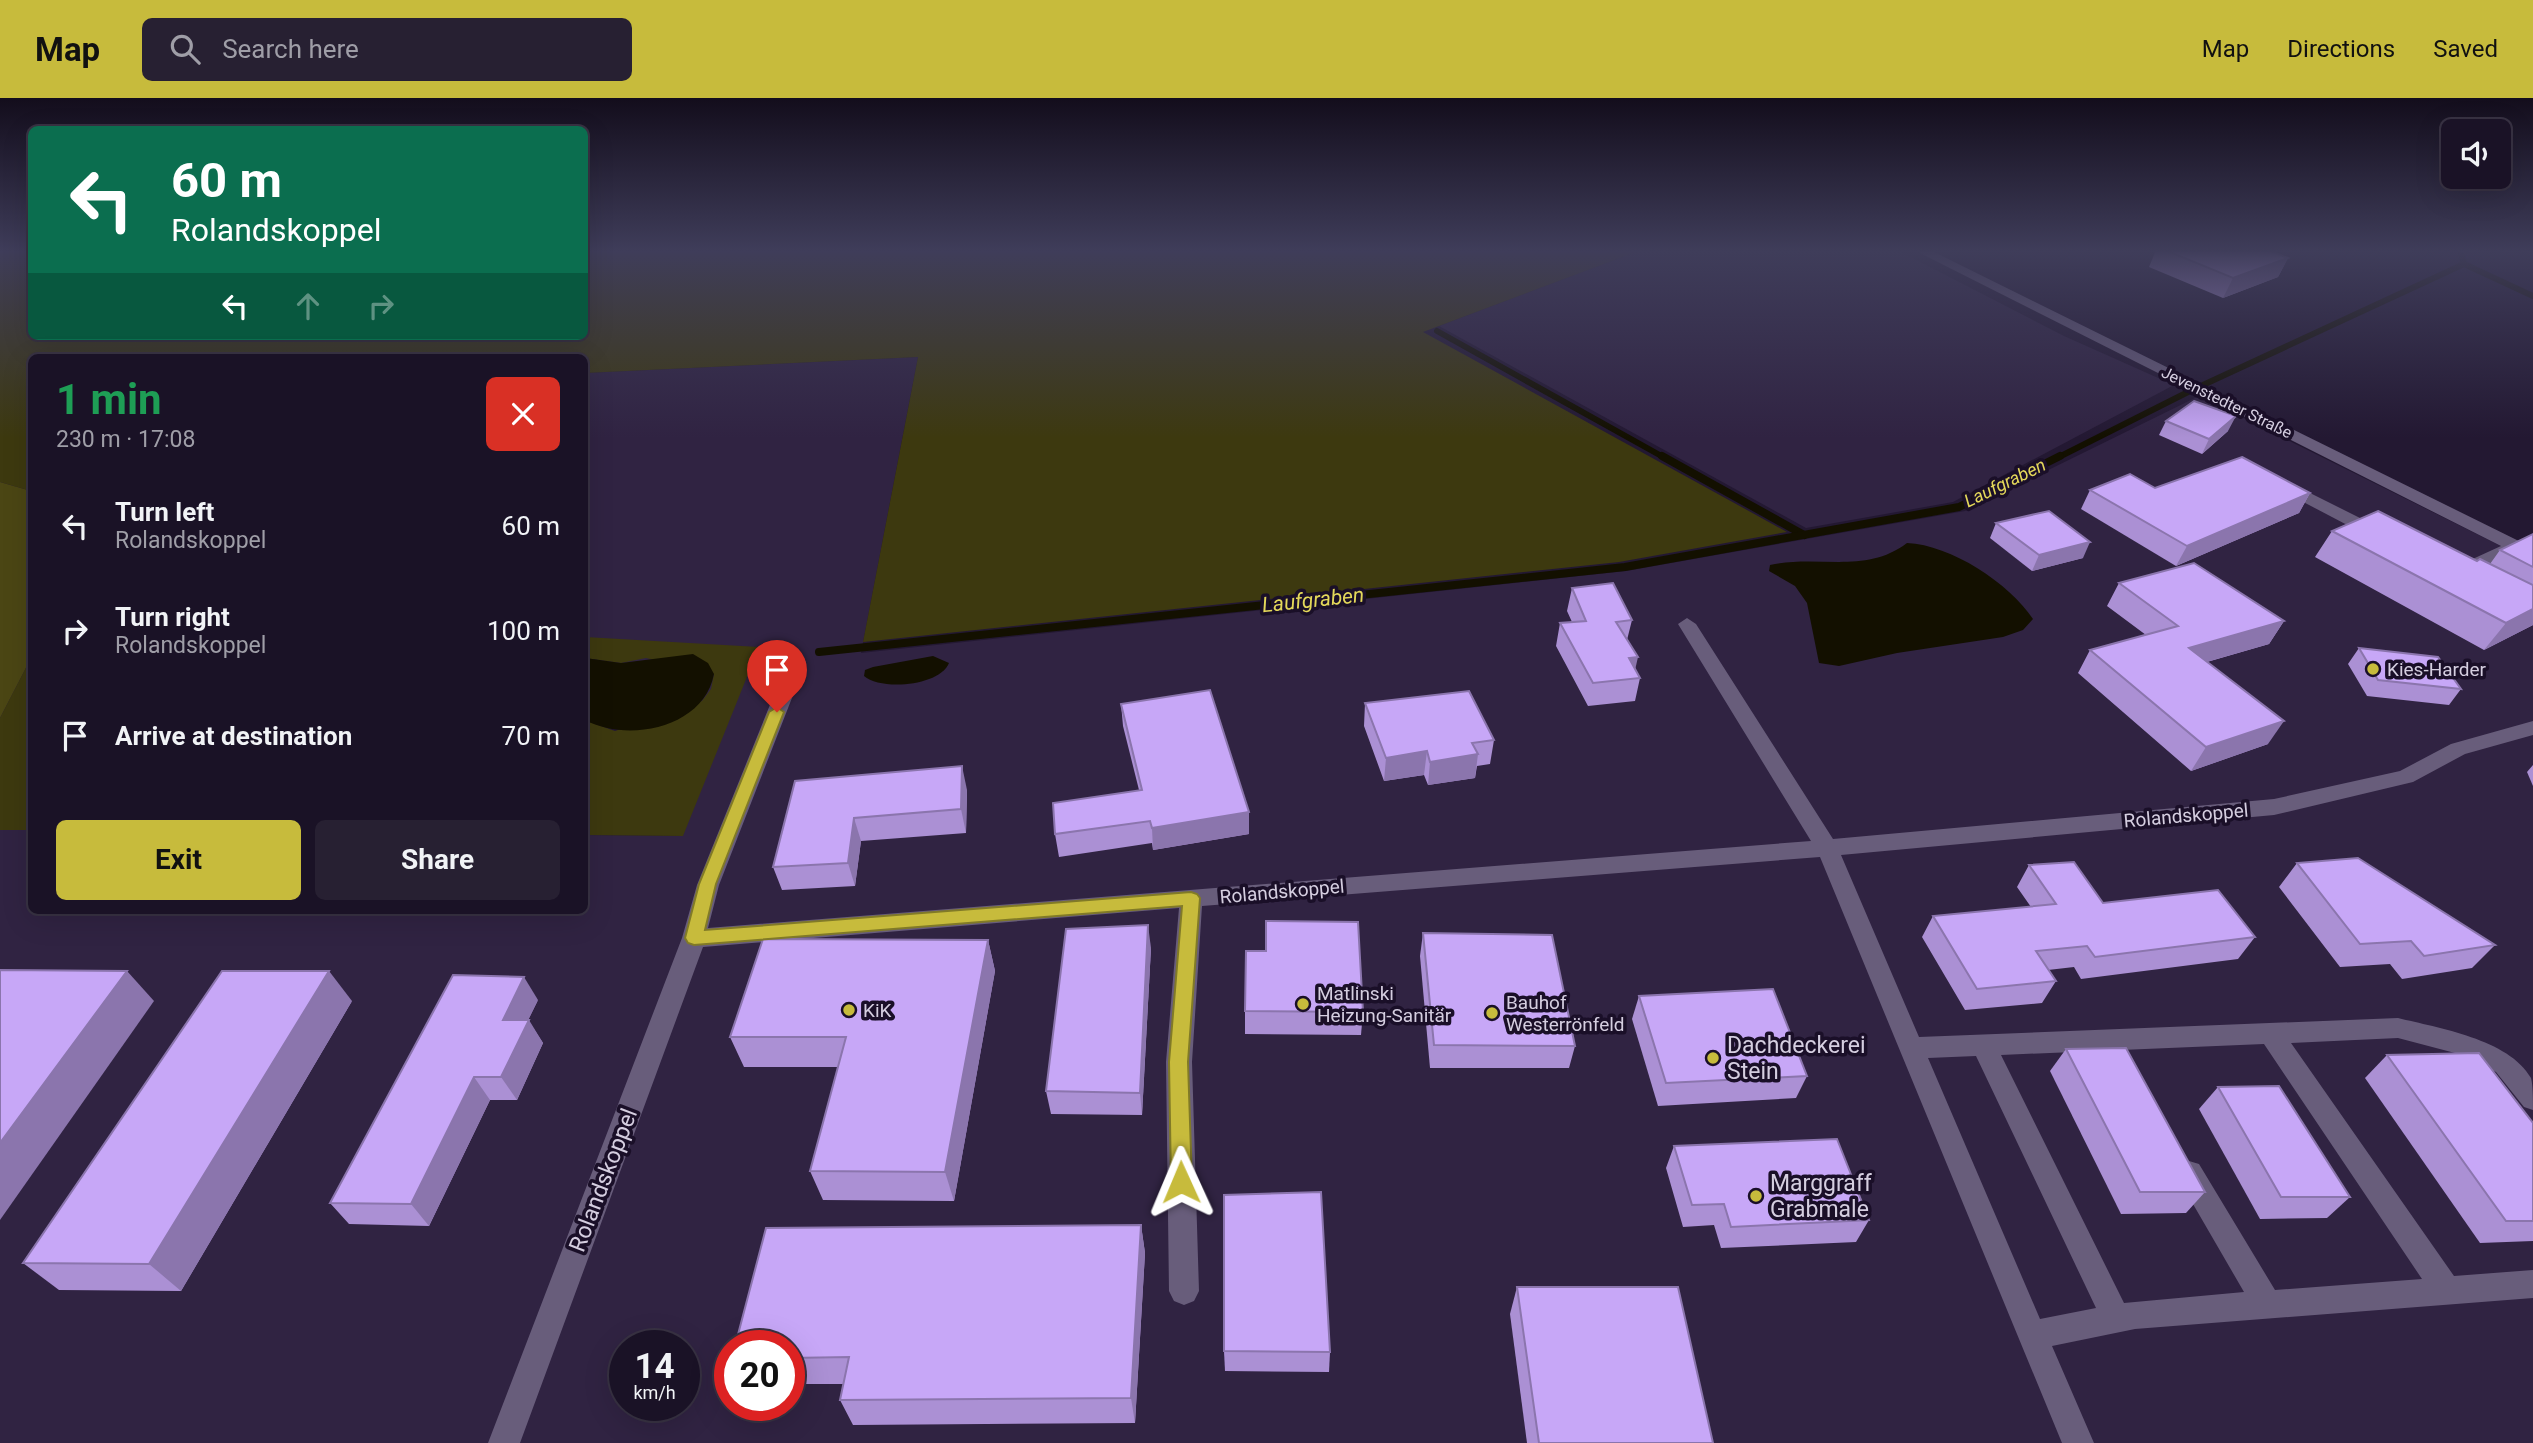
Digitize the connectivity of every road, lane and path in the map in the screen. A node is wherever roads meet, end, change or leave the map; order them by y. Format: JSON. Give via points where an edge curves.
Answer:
{"nodes":[{"id":1,"x":2046,"y":313,"type":"edge"},
{"id":2,"x":2296,"y":491,"type":"edge"},
{"id":3,"x":2394,"y":542,"type":"edge"},
{"id":4,"x":2514,"y":546,"type":"junction"},
{"id":5,"x":2533,"y":555,"type":"edge"},
{"id":6,"x":2477,"y":586,"type":"edge"},
{"id":7,"x":1687,"y":624,"type":"dead end"},
{"id":8,"x":796,"y":662,"type":"dead end"},
{"id":9,"x":2533,"y":728,"type":"edge"},
{"id":10,"x":1827,"y":848,"type":"junction"},
{"id":11,"x":1191,"y":898,"type":"junction"},
{"id":12,"x":694,"y":938,"type":"junction"},
{"id":13,"x":2271,"y":1034,"type":"junction"},
{"id":14,"x":2110,"y":1041,"type":"junction"},
{"id":15,"x":1984,"y":1046,"type":"junction"},
{"id":16,"x":1912,"y":1048,"type":"junction"},
{"id":17,"x":2124,"y":1065,"type":"edge"},
{"id":18,"x":2533,"y":1099,"type":"edge"},
{"id":19,"x":2174,"y":1148,"type":"edge"},
{"id":20,"x":2533,"y":1284,"type":"edge"},
{"id":21,"x":2446,"y":1289,"type":"junction"},
{"id":22,"x":1184,"y":1291,"type":"dead end"},
{"id":23,"x":2267,"y":1303,"type":"junction"},
{"id":24,"x":2116,"y":1318,"type":"junction"},
{"id":25,"x":2032,"y":1335,"type":"junction"},
{"id":26,"x":508,"y":1432,"type":"edge"},
{"id":27,"x":2078,"y":1443,"type":"edge"}],
"edges":[{"from":1,"to":4,"type":"street","name":"Jevenstedter Straße"},
{"from":2,"to":3,"type":"street"},
{"from":4,"to":5,"type":"street","name":"Jevenstedter Straße"},
{"from":4,"to":6,"type":"street","via":[[2449,571]]},
{"from":7,"to":10,"type":"street"},
{"from":8,"to":12,"type":"street","name":"Rolandskoppel","via":[[708,884]]},
{"from":9,"to":10,"type":"street","name":"Rolandskoppel","via":[[2458,749],[2406,777],[2274,807]]},
{"from":10,"to":11,"type":"street","name":"Rolandskoppel"},
{"from":10,"to":16,"type":"street"},
{"from":11,"to":12,"type":"street","name":"Rolandskoppel"},
{"from":11,"to":22,"type":"street","via":[[1179,1062]]},
{"from":12,"to":26,"type":"street","name":"Rolandskoppel"},
{"from":13,"to":14,"type":"street"},
{"from":13,"to":18,"type":"street","via":[[2398,1028],[2460,1044],[2505,1064]]},
{"from":13,"to":21,"type":"street"},
{"from":14,"to":15,"type":"street"},
{"from":14,"to":17,"type":"street"},
{"from":15,"to":16,"type":"street"},
{"from":15,"to":24,"type":"street"},
{"from":16,"to":25,"type":"street"},
{"from":19,"to":23,"type":"street"},
{"from":20,"to":21,"type":"street"},
{"from":21,"to":23,"type":"street"},
{"from":23,"to":24,"type":"street"},
{"from":24,"to":25,"type":"street"},
{"from":25,"to":27,"type":"street"}]}
